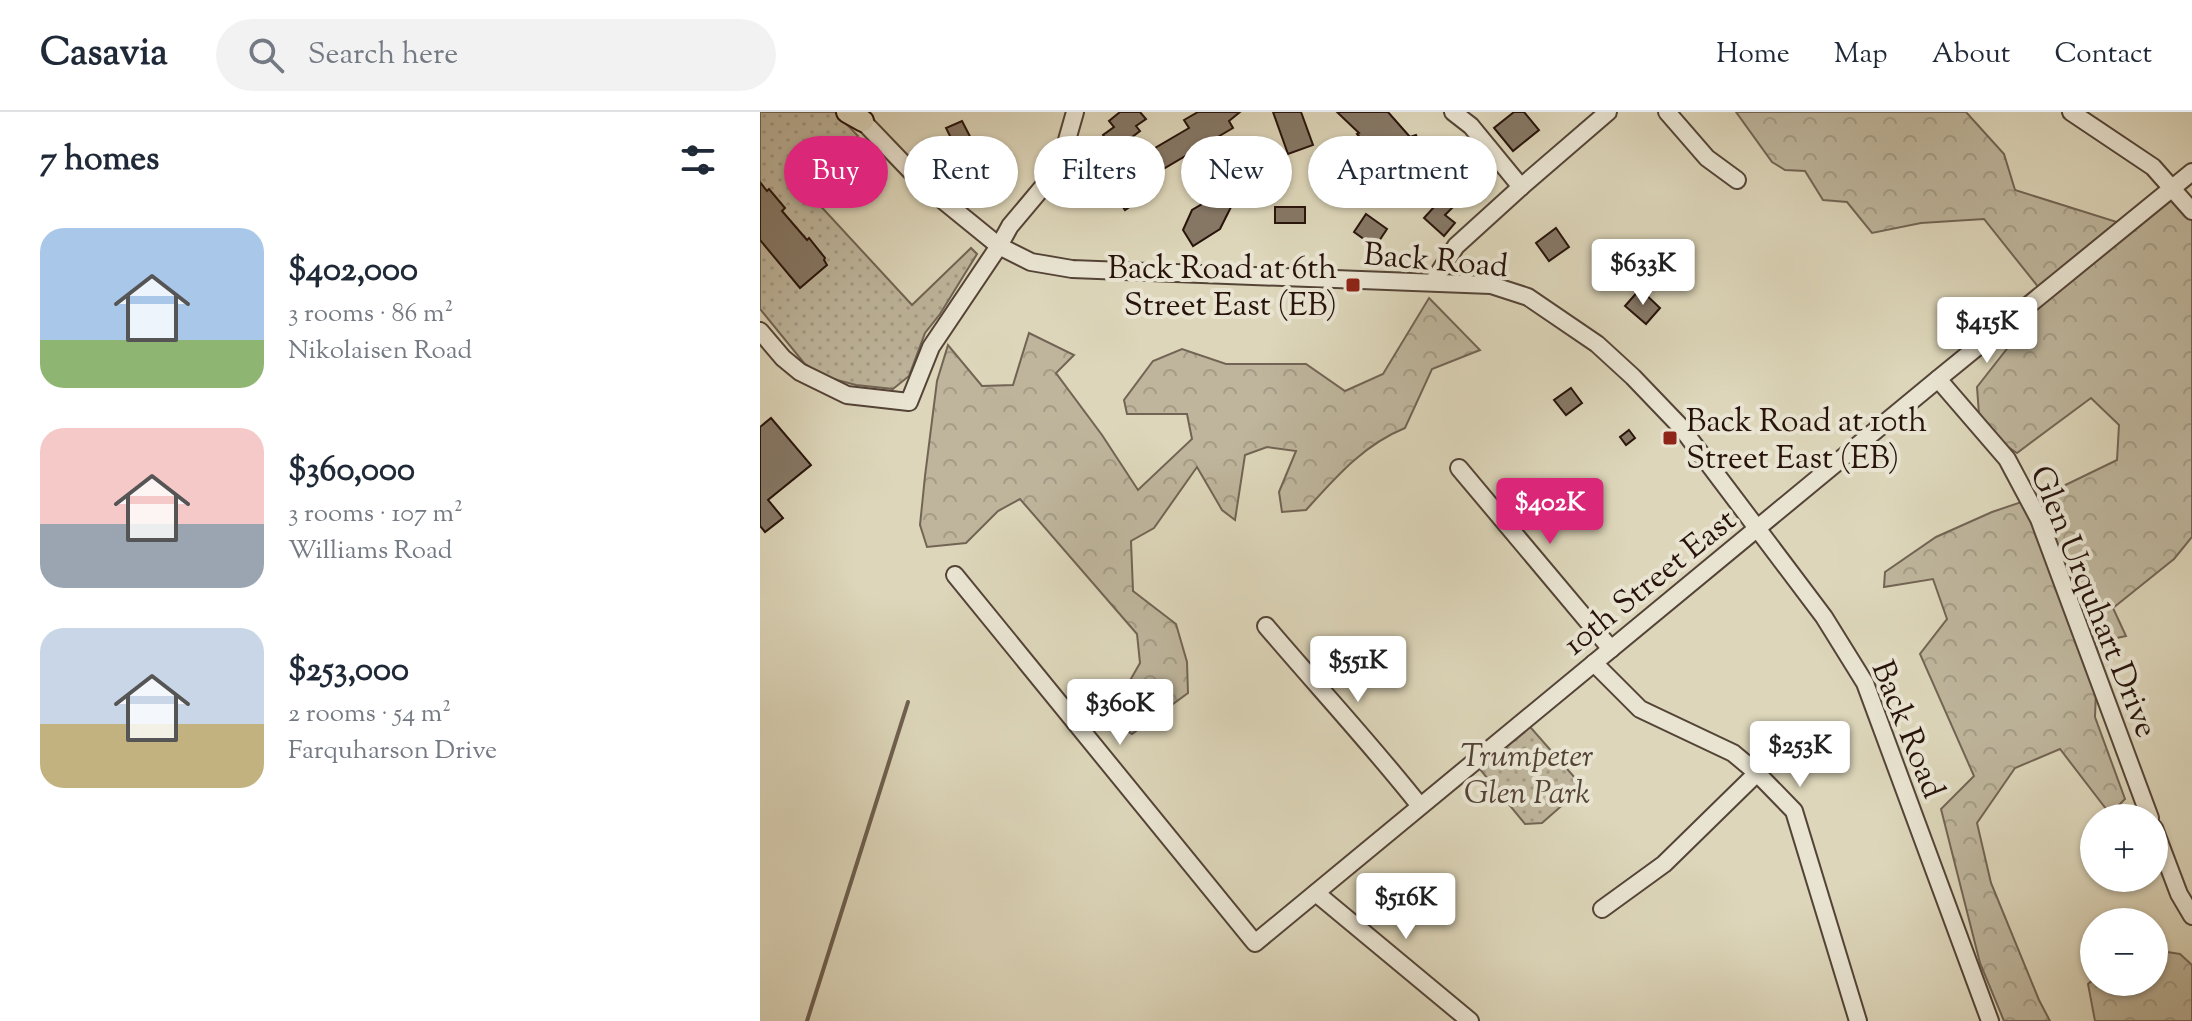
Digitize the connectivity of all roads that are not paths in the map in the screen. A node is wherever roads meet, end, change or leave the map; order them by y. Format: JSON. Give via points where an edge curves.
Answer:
{"nodes":[{"id":1,"x":1075,"y":112,"type":"edge"},
{"id":2,"x":1453,"y":112,"type":"edge"},
{"id":3,"x":1608,"y":112,"type":"edge"},
{"id":4,"x":1667,"y":112,"type":"edge"},
{"id":5,"x":2071,"y":112,"type":"edge"},
{"id":6,"x":856,"y":114,"type":"edge"},
{"id":7,"x":2192,"y":172,"type":"edge"},
{"id":8,"x":1737,"y":180,"type":"dead end"},
{"id":9,"x":1521,"y":187,"type":"junction"},
{"id":10,"x":2172,"y":188,"type":"junction"},
{"id":11,"x":2192,"y":211,"type":"edge"},
{"id":12,"x":999,"y":246,"type":"junction"},
{"id":13,"x":1433,"y":282,"type":"junction"},
{"id":14,"x":760,"y":331,"type":"edge"},
{"id":15,"x":1938,"y":379,"type":"junction"},
{"id":16,"x":1459,"y":468,"type":"dead end"},
{"id":17,"x":1757,"y":529,"type":"junction"},
{"id":18,"x":955,"y":575,"type":"dead end"},
{"id":19,"x":1266,"y":626,"type":"dead end"},
{"id":20,"x":1611,"y":649,"type":"junction"},
{"id":21,"x":1594,"y":663,"type":"junction"},
{"id":22,"x":1757,"y":773,"type":"junction"},
{"id":23,"x":2145,"y":804,"type":"edge"},
{"id":24,"x":1420,"y":806,"type":"junction"},
{"id":25,"x":2168,"y":865,"type":"edge"},
{"id":26,"x":1316,"y":893,"type":"junction"},
{"id":27,"x":1602,"y":909,"type":"dead end"},
{"id":28,"x":2192,"y":916,"type":"edge"},
{"id":29,"x":1470,"y":1021,"type":"edge"},
{"id":30,"x":1858,"y":1021,"type":"edge"},
{"id":31,"x":1990,"y":1021,"type":"edge"}],
"edges":[{"from":1,"to":12,"type":"street","via":[[1061,161]]},
{"from":2,"to":9,"type":"street"},
{"from":3,"to":9,"type":"street"},
{"from":4,"to":8,"type":"street","via":[[1707,158]]},
{"from":5,"to":10,"type":"street","via":[[2153,167]]},
{"from":6,"to":12,"type":"street","name":"Back Road","via":[[924,185]]},
{"from":7,"to":10,"type":"street","name":"10th Street East"},
{"from":9,"to":13,"type":"street","via":[[1456,246]]},
{"from":10,"to":11,"type":"street"},
{"from":10,"to":15,"type":"street","name":"10th Street East"},
{"from":12,"to":13,"type":"street","name":"Back Road","via":[[1031,262],[1072,269]]},
{"from":12,"to":14,"type":"street","via":[[931,347],[909,402],[847,395],[800,372]]},
{"from":13,"to":17,"type":"street","name":"Back Road","via":[[1491,285],[1528,297],[1597,344],[1680,426]]},
{"from":15,"to":17,"type":"street","name":"10th Street East"},
{"from":15,"to":23,"type":"street","name":"Glen Urquhart Drive","via":[[2007,459],[2039,519]]},
{"from":16,"to":20,"type":"street"},
{"from":17,"to":20,"type":"street","name":"10th Street East"},
{"from":17,"to":31,"type":"street","name":"Back Road","via":[[1824,617],[1865,683]]},
{"from":18,"to":26,"type":"street","name":"10th Street East","via":[[1255,943]]},
{"from":19,"to":24,"type":"street"},
{"from":20,"to":21,"type":"street","name":"10th Street East"},
{"from":21,"to":22,"type":"street","via":[[1640,709],[1733,753]]},
{"from":21,"to":24,"type":"street","name":"10th Street East"},
{"from":22,"to":27,"type":"street","via":[[1664,864]]},
{"from":22,"to":30,"type":"street","via":[[1794,811]]},
{"from":24,"to":26,"type":"street","name":"10th Street East"},
{"from":25,"to":28,"type":"street"},
{"from":26,"to":29,"type":"street"}]}
